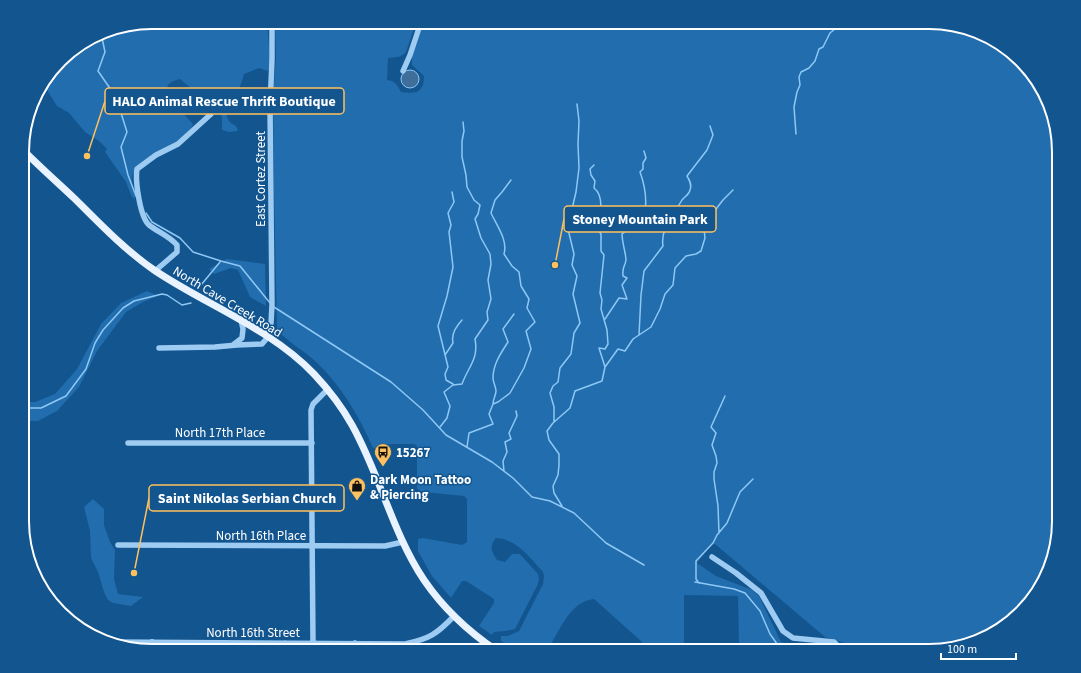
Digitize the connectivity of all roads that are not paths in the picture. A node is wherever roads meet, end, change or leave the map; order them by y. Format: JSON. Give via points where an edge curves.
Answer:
{"nodes":[{"id":1,"x":272,"y":29,"type":"edge"},
{"id":2,"x":419,"y":29,"type":"edge"},
{"id":3,"x":403,"y":71,"type":"dead end"},
{"id":4,"x":211,"y":114,"type":"dead end"},
{"id":5,"x":29,"y":156,"type":"edge"},
{"id":6,"x":155,"y":271,"type":"junction"},
{"id":7,"x":241,"y":320,"type":"junction"},
{"id":8,"x":267,"y":336,"type":"junction"},
{"id":9,"x":233,"y":345,"type":"junction"},
{"id":10,"x":159,"y":348,"type":"dead end"},
{"id":11,"x":328,"y":390,"type":"junction"},
{"id":12,"x":128,"y":443,"type":"dead end"},
{"id":13,"x":312,"y":443,"type":"junction"},
{"id":14,"x":403,"y":542,"type":"junction"},
{"id":15,"x":118,"y":545,"type":"dead end"},
{"id":16,"x":312,"y":546,"type":"junction"},
{"id":17,"x":712,"y":557,"type":"dead end"},
{"id":18,"x":454,"y":616,"type":"junction"},
{"id":19,"x":131,"y":642,"type":"edge"},
{"id":20,"x":152,"y":642,"type":"joint"},
{"id":21,"x":218,"y":643,"type":"joint"},
{"id":22,"x":285,"y":643,"type":"joint"},
{"id":23,"x":313,"y":643,"type":"junction"},
{"id":24,"x":355,"y":644,"type":"joint"},
{"id":25,"x":488,"y":644,"type":"edge"},
{"id":26,"x":837,"y":644,"type":"edge"}],
"edges":[{"from":1,"to":8,"type":"street","name":"East Cortez Street","via":[[272,311]]},
{"from":2,"to":3,"type":"street"},
{"from":4,"to":6,"type":"street","via":[[178,144],[138,169],[137,187],[144,220],[177,245],[177,252]]},
{"from":5,"to":6,"type":"main road","name":"North Cave Creek Road","via":[[119,242]]},
{"from":6,"to":7,"type":"main road","name":"North Cave Creek Road"},
{"from":7,"to":8,"type":"main road","name":"North Cave Creek Road"},
{"from":7,"to":9,"type":"street","via":[[242,338]]},
{"from":8,"to":9,"type":"street","via":[[262,344]]},
{"from":8,"to":11,"type":"main road","name":"North Cave Creek Road","via":[[307,368]]},
{"from":9,"to":10,"type":"street"},
{"from":11,"to":13,"type":"street","via":[[312,408]]},
{"from":11,"to":14,"type":"main road","name":"North Cave Creek Road","via":[[360,439]]},
{"from":12,"to":13,"type":"street","name":"North 17th Place"},
{"from":13,"to":16,"type":"street"},
{"from":14,"to":16,"type":"street","name":"North 16th Place","via":[[385,546]]},
{"from":14,"to":18,"type":"main road","name":"North Cave Creek Road","via":[[424,580]]},
{"from":15,"to":16,"type":"street","name":"North 16th Place"},
{"from":16,"to":23,"type":"street"},
{"from":17,"to":26,"type":"street","via":[[761,593],[783,631],[793,638]]},
{"from":18,"to":24,"type":"street","name":"North 16th Street","via":[[437,632],[420,641],[405,644]]},
{"from":18,"to":25,"type":"main road","name":"North Cave Creek Road"},
{"from":19,"to":20,"type":"street","name":"North 16th Street"},
{"from":20,"to":21,"type":"street","name":"North 16th Street"},
{"from":21,"to":22,"type":"street","name":"North 16th Street"},
{"from":22,"to":23,"type":"street","name":"North 16th Street"},
{"from":23,"to":24,"type":"street","name":"North 16th Street"}]}
